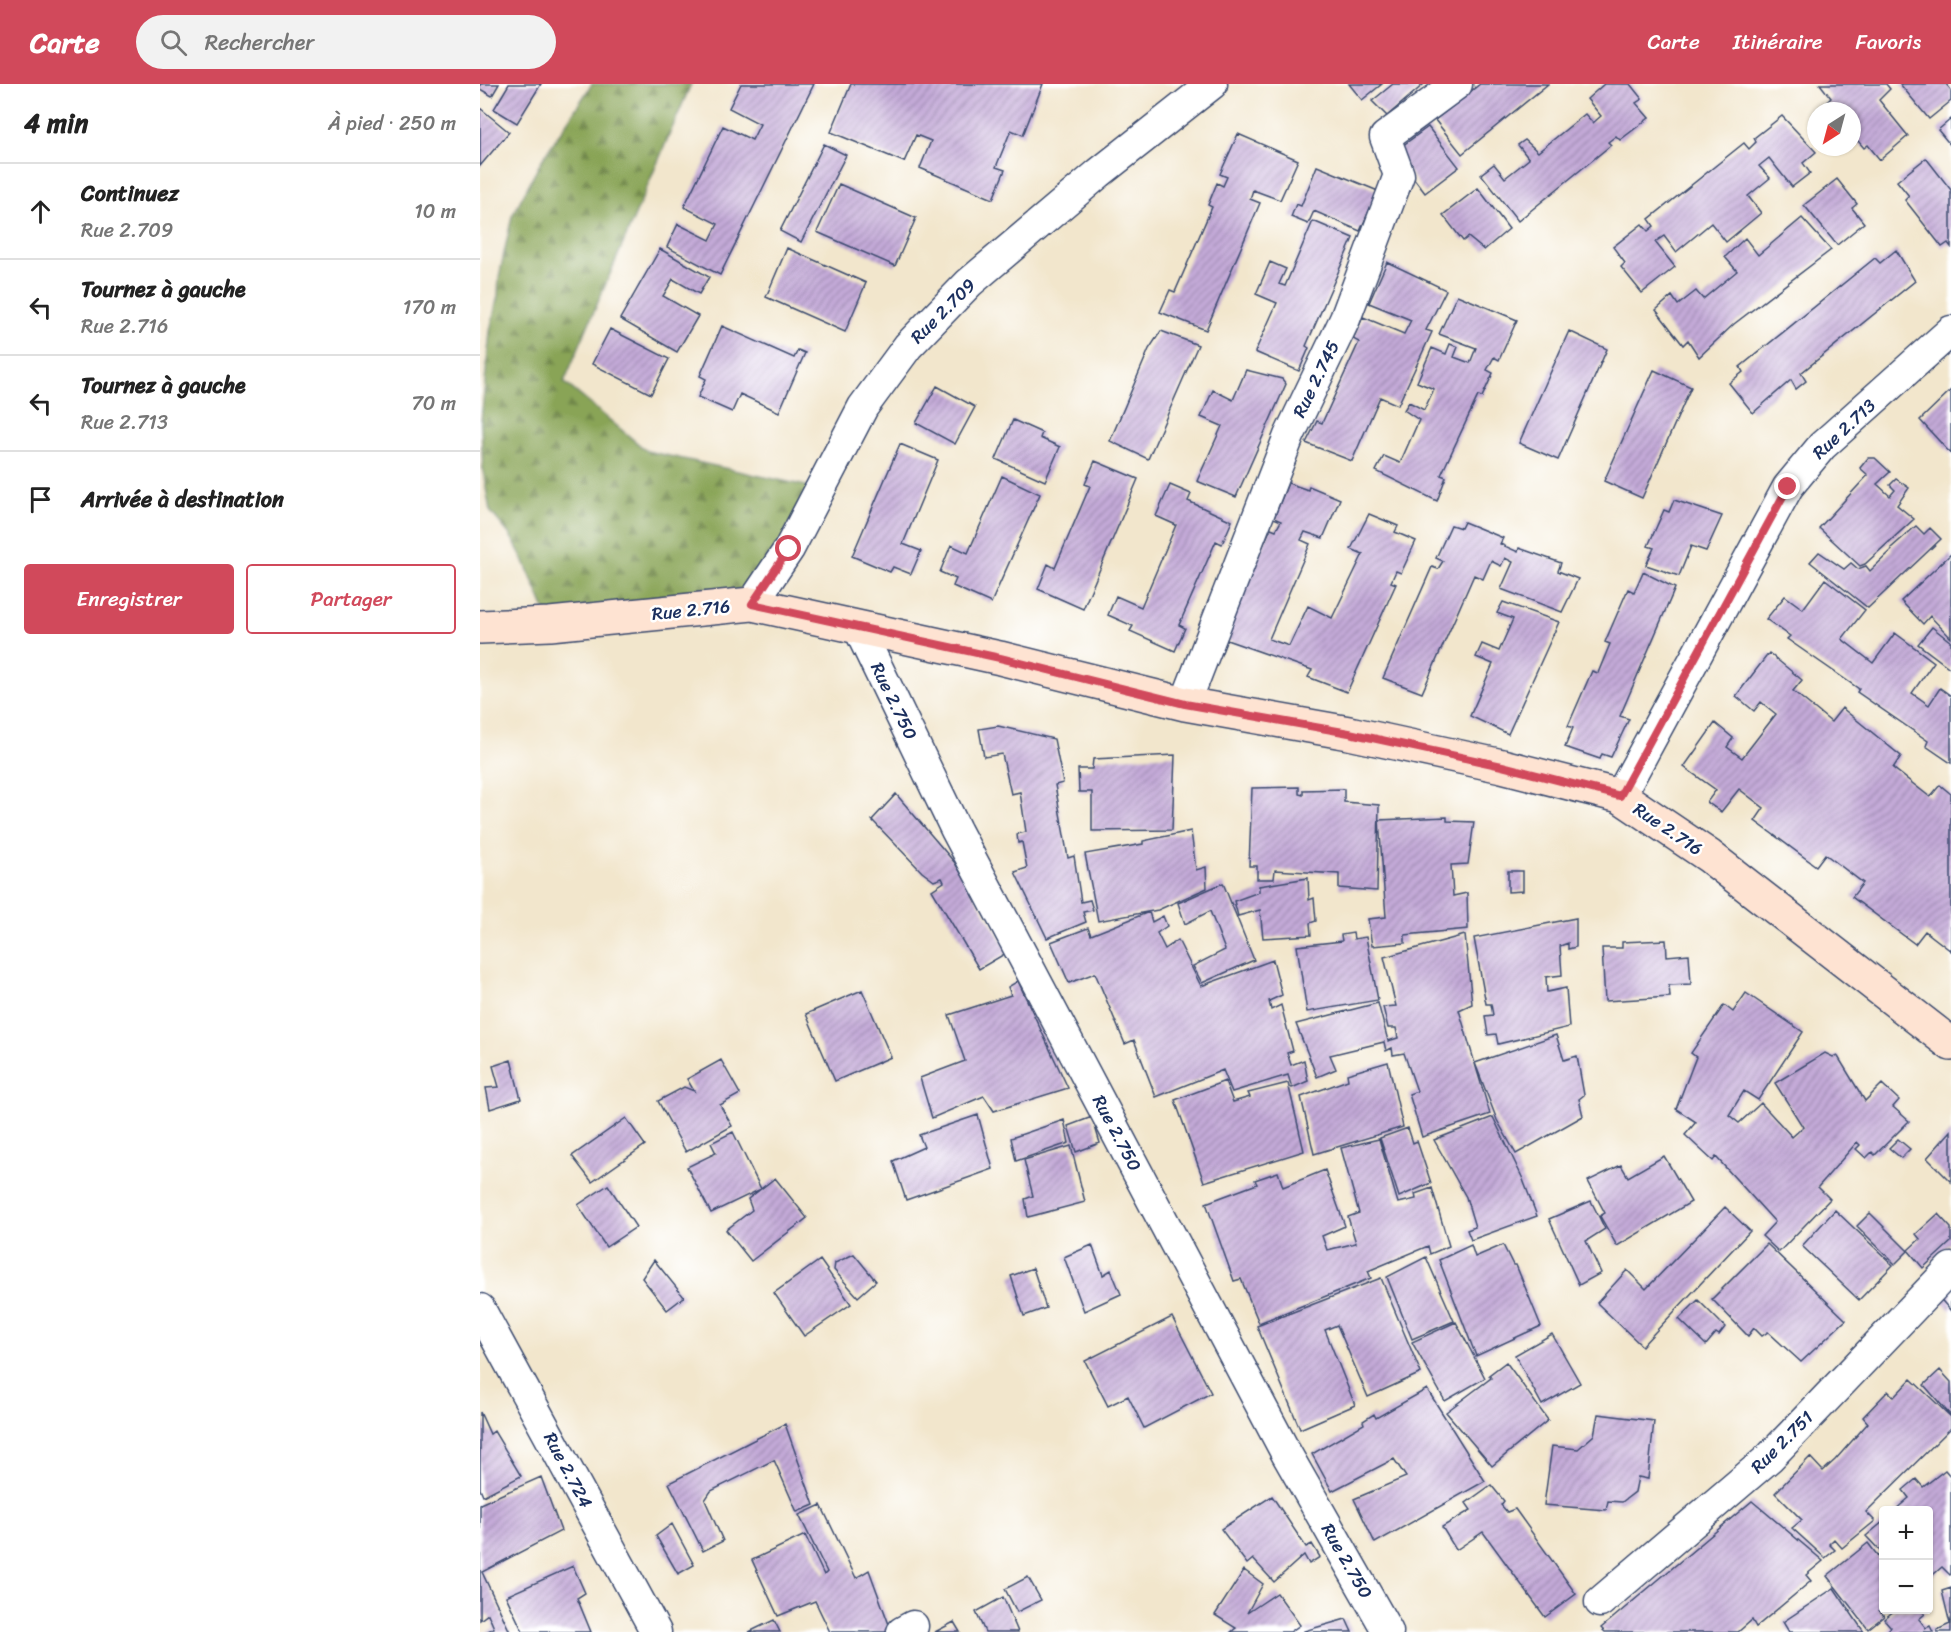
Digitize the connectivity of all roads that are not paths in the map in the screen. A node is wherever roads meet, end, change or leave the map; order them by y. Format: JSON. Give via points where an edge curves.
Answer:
{"nodes":[{"id":1,"x":1212,"y":84,"type":"edge"},
{"id":2,"x":1457,"y":84,"type":"edge"},
{"id":3,"x":1951,"y":331,"type":"edge"},
{"id":4,"x":752,"y":604,"type":"junction"},
{"id":5,"x":480,"y":627,"type":"edge"},
{"id":6,"x":858,"y":627,"type":"junction"},
{"id":7,"x":1185,"y":704,"type":"junction"},
{"id":8,"x":1620,"y":796,"type":"junction"},
{"id":9,"x":1951,"y":1044,"type":"edge"},
{"id":10,"x":1951,"y":1268,"type":"edge"},
{"id":11,"x":480,"y":1309,"type":"edge"},
{"id":12,"x":1600,"y":1602,"type":"dead end"},
{"id":13,"x":656,"y":1632,"type":"edge"},
{"id":14,"x":1388,"y":1632,"type":"edge"}],
"edges":[{"from":1,"to":4,"type":"street","name":"Rue 2.709","via":[[969,283],[908,346],[863,407],[789,549]]},
{"from":2,"to":7,"type":"street","name":"Rue 2.745","via":[[1385,137],[1399,175],[1345,319],[1289,436]]},
{"from":3,"to":8,"type":"street","name":"Rue 2.713","via":[[1822,446],[1788,487]]},
{"from":4,"to":5,"type":"main road","name":"Rue 2.716"},
{"from":4,"to":6,"type":"main road","name":"Rue 2.716"},
{"from":6,"to":7,"type":"main road","name":"Rue 2.716"},
{"from":6,"to":14,"type":"street","name":"Rue 2.750","via":[[956,830],[1280,1442]]},
{"from":7,"to":8,"type":"main road","name":"Rue 2.716","via":[[1349,733]]},
{"from":8,"to":9,"type":"main road","name":"Rue 2.716","via":[[1709,856]]},
{"from":10,"to":12,"type":"street","name":"Rue 2.751","via":[[1769,1458]]},
{"from":11,"to":13,"type":"street","name":"Rue 2.724"}]}
